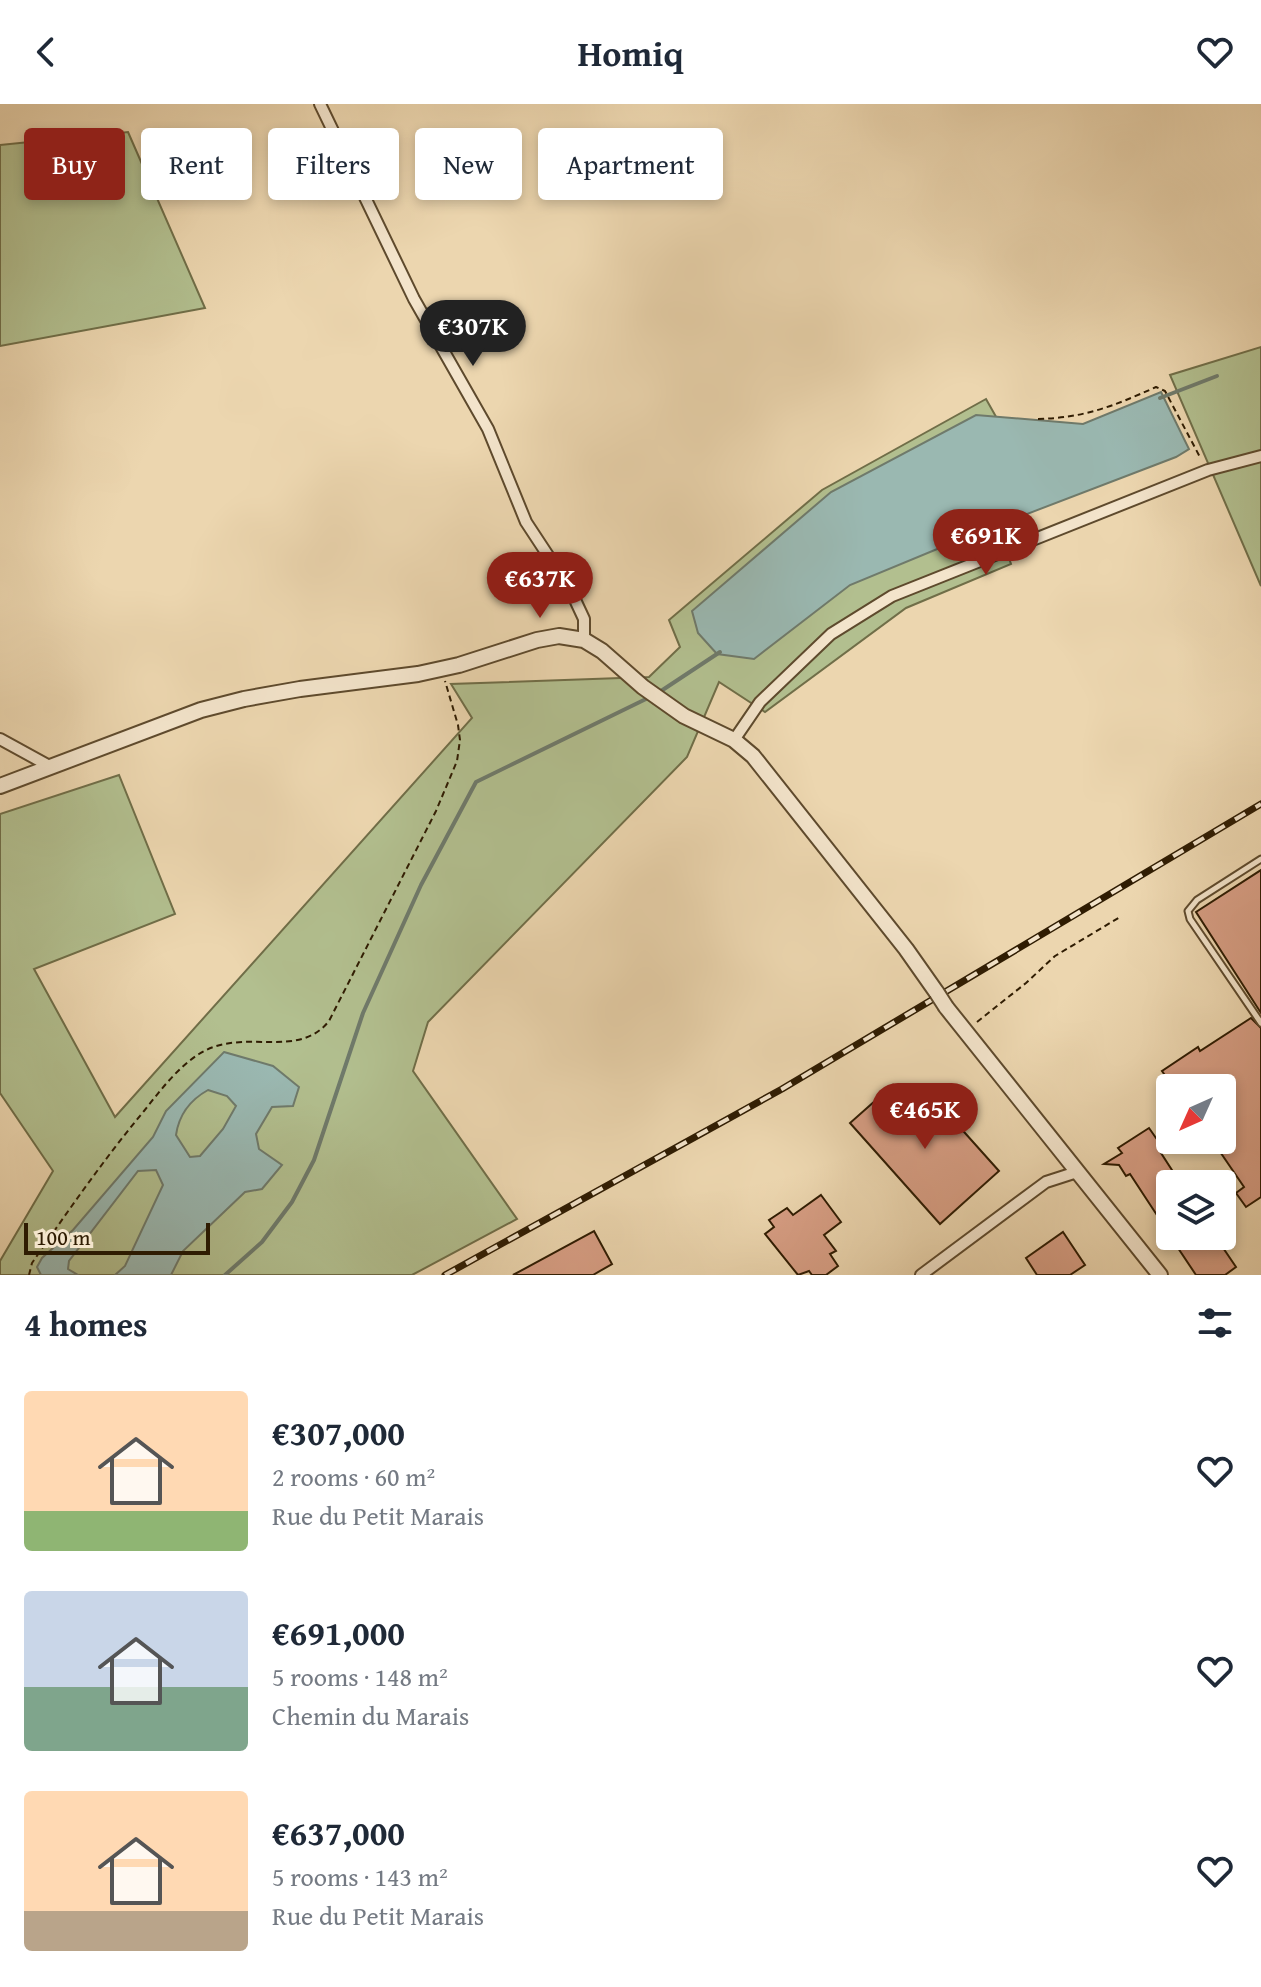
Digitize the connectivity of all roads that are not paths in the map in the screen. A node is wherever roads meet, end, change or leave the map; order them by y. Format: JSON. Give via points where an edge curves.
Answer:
{"nodes":[{"id":1,"x":320,"y":104,"type":"edge"},
{"id":2,"x":1261,"y":456,"type":"edge"},
{"id":3,"x":584,"y":640,"type":"junction"},
{"id":4,"x":0,"y":739,"type":"edge"},
{"id":5,"x":734,"y":740,"type":"junction"},
{"id":6,"x":51,"y":767,"type":"junction"},
{"id":7,"x":0,"y":786,"type":"edge"},
{"id":8,"x":1261,"y":859,"type":"edge"},
{"id":9,"x":1261,"y":1023,"type":"edge"},
{"id":10,"x":1077,"y":1172,"type":"junction"},
{"id":11,"x":921,"y":1275,"type":"edge"},
{"id":12,"x":1160,"y":1275,"type":"edge"}],
"edges":[{"from":1,"to":3,"type":"street","via":[[414,299],[488,429],[526,522],[570,589],[584,619]]},
{"from":2,"to":5,"type":"street","via":[[1208,470],[892,596],[831,634],[760,702]]},
{"from":3,"to":5,"type":"street","via":[[684,716]]},
{"from":3,"to":6,"type":"street","via":[[559,636],[442,669],[244,699]]},
{"from":4,"to":6,"type":"street"},
{"from":5,"to":10,"type":"street","bridge":true,"via":[[753,756]]},
{"from":6,"to":7,"type":"street"},
{"from":8,"to":9,"type":"lane","via":[[1188,911]]},
{"from":10,"to":11,"type":"street","via":[[1046,1182]]},
{"from":10,"to":12,"type":"street"}]}
